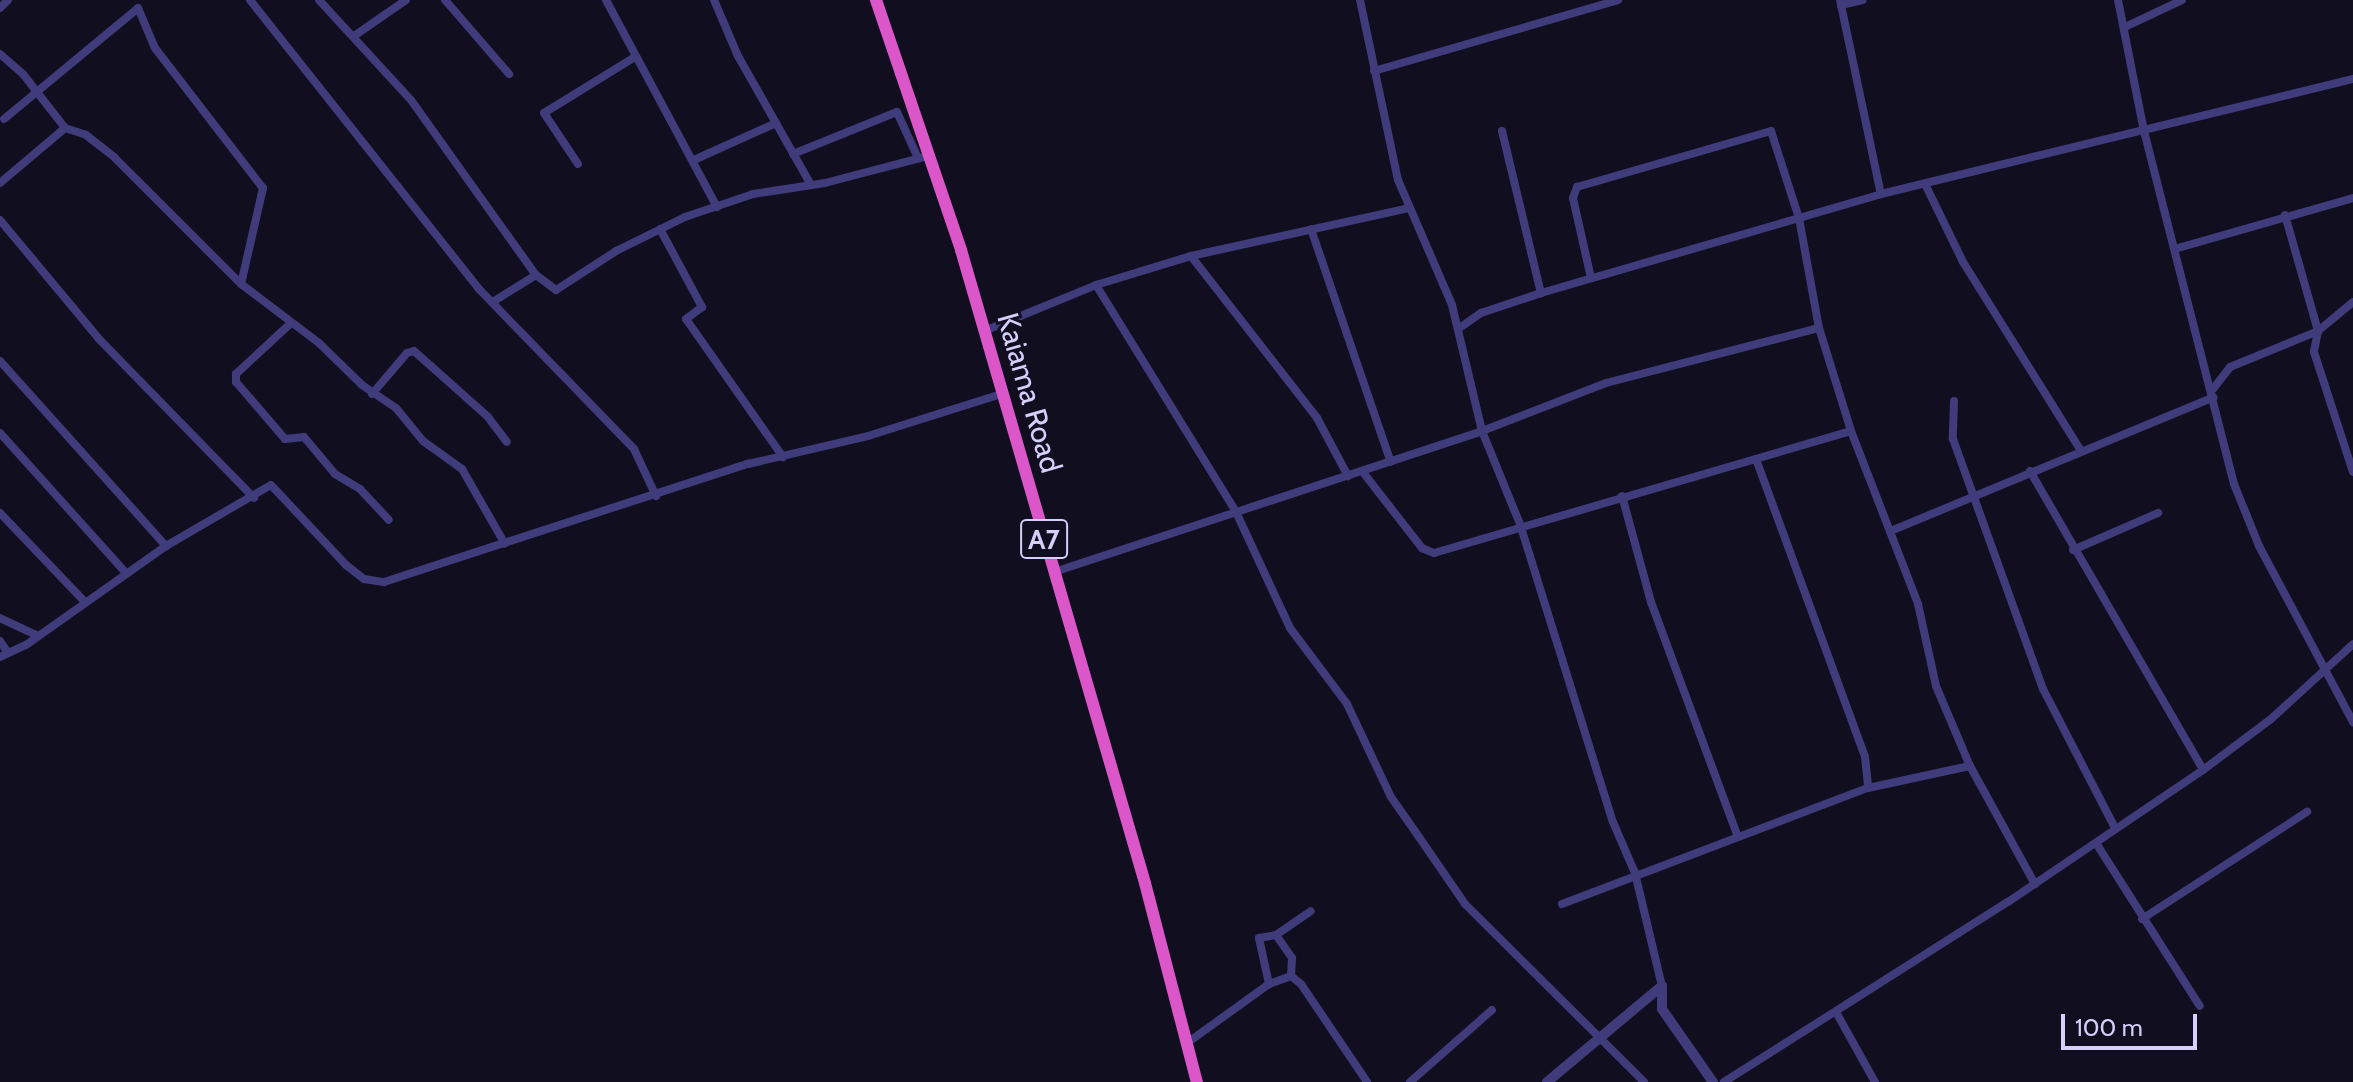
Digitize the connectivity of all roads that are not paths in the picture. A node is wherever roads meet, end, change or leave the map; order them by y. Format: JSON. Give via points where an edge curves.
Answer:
{"nodes":[{"id":1,"x":8,"y":0,"type":"edge"},
{"id":2,"x":250,"y":0,"type":"edge"},
{"id":3,"x":319,"y":0,"type":"edge"},
{"id":4,"x":406,"y":0,"type":"edge"},
{"id":5,"x":445,"y":0,"type":"edge"},
{"id":6,"x":606,"y":0,"type":"edge"},
{"id":7,"x":714,"y":0,"type":"edge"},
{"id":8,"x":876,"y":0,"type":"edge"},
{"id":9,"x":1360,"y":0,"type":"edge"},
{"id":10,"x":1618,"y":0,"type":"edge"},
{"id":11,"x":1862,"y":0,"type":"edge"},
{"id":12,"x":2118,"y":0,"type":"edge"},
{"id":13,"x":2182,"y":0,"type":"edge"},
{"id":14,"x":1841,"y":2,"type":"edge"},
{"id":15,"x":0,"y":8,"type":"edge"},
{"id":16,"x":2125,"y":27,"type":"junction"},
{"id":17,"x":354,"y":36,"type":"junction"},
{"id":18,"x":0,"y":54,"type":"edge"},
{"id":19,"x":635,"y":57,"type":"junction"},
{"id":20,"x":1374,"y":71,"type":"junction"},
{"id":21,"x":509,"y":74,"type":"dead end"},
{"id":22,"x":2353,"y":79,"type":"edge"},
{"id":23,"x":37,"y":91,"type":"junction"},
{"id":24,"x":4,"y":119,"type":"dead end"},
{"id":25,"x":776,"y":123,"type":"junction"},
{"id":26,"x":65,"y":128,"type":"junction"},
{"id":27,"x":1502,"y":131,"type":"dead end"},
{"id":28,"x":2144,"y":131,"type":"junction"},
{"id":29,"x":793,"y":154,"type":"junction"},
{"id":30,"x":923,"y":157,"type":"junction"},
{"id":31,"x":696,"y":159,"type":"junction"},
{"id":32,"x":578,"y":164,"type":"dead end"},
{"id":33,"x":0,"y":183,"type":"edge"},
{"id":34,"x":811,"y":185,"type":"junction"},
{"id":35,"x":1926,"y":186,"type":"junction"},
{"id":36,"x":1881,"y":194,"type":"junction"},
{"id":37,"x":2353,"y":198,"type":"edge"},
{"id":38,"x":717,"y":207,"type":"junction"},
{"id":39,"x":1409,"y":208,"type":"junction"},
{"id":40,"x":2285,"y":215,"type":"junction"},
{"id":41,"x":1799,"y":218,"type":"junction"},
{"id":42,"x":0,"y":220,"type":"edge"},
{"id":43,"x":660,"y":229,"type":"junction"},
{"id":44,"x":1311,"y":229,"type":"junction"},
{"id":45,"x":2178,"y":248,"type":"junction"},
{"id":46,"x":1191,"y":256,"type":"junction"},
{"id":47,"x":536,"y":275,"type":"junction"},
{"id":48,"x":1591,"y":278,"type":"junction"},
{"id":49,"x":241,"y":284,"type":"junction"},
{"id":50,"x":1096,"y":285,"type":"junction"},
{"id":51,"x":1541,"y":293,"type":"junction"},
{"id":52,"x":494,"y":301,"type":"junction"},
{"id":53,"x":2353,"y":302,"type":"edge"},
{"id":54,"x":291,"y":323,"type":"junction"},
{"id":55,"x":1819,"y":328,"type":"junction"},
{"id":56,"x":1458,"y":329,"type":"junction"},
{"id":57,"x":984,"y":331,"type":"junction"},
{"id":58,"x":2318,"y":331,"type":"junction"},
{"id":59,"x":0,"y":361,"type":"edge"},
{"id":60,"x":2214,"y":393,"type":"junction"},
{"id":61,"x":372,"y":394,"type":"junction"},
{"id":62,"x":1001,"y":394,"type":"junction"},
{"id":63,"x":1954,"y":401,"type":"dead end"},
{"id":64,"x":1482,"y":431,"type":"junction"},
{"id":65,"x":1851,"y":431,"type":"junction"},
{"id":66,"x":0,"y":433,"type":"edge"},
{"id":67,"x":507,"y":442,"type":"dead end"},
{"id":68,"x":2080,"y":449,"type":"junction"},
{"id":69,"x":783,"y":457,"type":"junction"},
{"id":70,"x":1756,"y":459,"type":"junction"},
{"id":71,"x":1391,"y":462,"type":"junction"},
{"id":72,"x":1362,"y":471,"type":"junction"},
{"id":73,"x":2030,"y":471,"type":"junction"},
{"id":74,"x":2353,"y":472,"type":"edge"},
{"id":75,"x":1348,"y":476,"type":"junction"},
{"id":76,"x":656,"y":496,"type":"junction"},
{"id":77,"x":1622,"y":496,"type":"junction"},
{"id":78,"x":254,"y":498,"type":"junction"},
{"id":79,"x":1973,"y":498,"type":"junction"},
{"id":80,"x":1236,"y":512,"type":"junction"},
{"id":81,"x":0,"y":513,"type":"edge"},
{"id":82,"x":2158,"y":513,"type":"dead end"},
{"id":83,"x":389,"y":520,"type":"dead end"},
{"id":84,"x":1520,"y":524,"type":"junction"},
{"id":85,"x":1893,"y":530,"type":"junction"},
{"id":86,"x":505,"y":544,"type":"junction"},
{"id":87,"x":166,"y":546,"type":"junction"},
{"id":88,"x":2073,"y":550,"type":"junction"},
{"id":89,"x":1054,"y":572,"type":"junction"},
{"id":90,"x":126,"y":573,"type":"junction"},
{"id":91,"x":85,"y":602,"type":"junction"},
{"id":92,"x":0,"y":618,"type":"edge"},
{"id":93,"x":38,"y":636,"type":"junction"},
{"id":94,"x":0,"y":641,"type":"edge"},
{"id":95,"x":2353,"y":644,"type":"edge"},
{"id":96,"x":4,"y":655,"type":"edge"},
{"id":97,"x":2323,"y":670,"type":"junction"},
{"id":98,"x":2353,"y":722,"type":"edge"},
{"id":99,"x":1970,"y":766,"type":"junction"},
{"id":100,"x":2203,"y":770,"type":"junction"},
{"id":101,"x":1868,"y":788,"type":"junction"},
{"id":102,"x":2307,"y":812,"type":"dead end"},
{"id":103,"x":2115,"y":828,"type":"junction"},
{"id":104,"x":1737,"y":834,"type":"junction"},
{"id":105,"x":2096,"y":843,"type":"junction"},
{"id":106,"x":1635,"y":873,"type":"junction"},
{"id":107,"x":2035,"y":884,"type":"junction"},
{"id":108,"x":1562,"y":904,"type":"dead end"},
{"id":109,"x":1311,"y":911,"type":"dead end"},
{"id":110,"x":2142,"y":919,"type":"junction"},
{"id":111,"x":1276,"y":935,"type":"junction"},
{"id":112,"x":1291,"y":976,"type":"junction"},
{"id":113,"x":1269,"y":984,"type":"junction"},
{"id":114,"x":1662,"y":986,"type":"junction"},
{"id":115,"x":2200,"y":1006,"type":"dead end"},
{"id":116,"x":1492,"y":1010,"type":"dead end"},
{"id":117,"x":1836,"y":1012,"type":"junction"},
{"id":118,"x":1601,"y":1034,"type":"junction"},
{"id":119,"x":1187,"y":1043,"type":"junction"},
{"id":120,"x":1197,"y":1082,"type":"edge"},
{"id":121,"x":1367,"y":1082,"type":"edge"},
{"id":122,"x":1410,"y":1082,"type":"edge"},
{"id":123,"x":1547,"y":1082,"type":"edge"},
{"id":124,"x":1644,"y":1082,"type":"edge"},
{"id":125,"x":1713,"y":1082,"type":"edge"},
{"id":126,"x":1724,"y":1082,"type":"edge"},
{"id":127,"x":1875,"y":1082,"type":"edge"}],
"edges":[{"from":1,"to":15,"type":"street"},
{"from":2,"to":52,"type":"street"},
{"from":3,"to":17,"type":"street"},
{"from":4,"to":17,"type":"street"},
{"from":5,"to":21,"type":"street"},
{"from":6,"to":19,"type":"street"},
{"from":7,"to":25,"type":"street"},
{"from":8,"to":30,"type":"highway","name":"Kaiama Road","number":"A7"},
{"from":9,"to":20,"type":"street"},
{"from":10,"to":20,"type":"street"},
{"from":11,"to":14,"type":"street"},
{"from":12,"to":16,"type":"street"},
{"from":13,"to":16,"type":"street"},
{"from":14,"to":36,"type":"street"},
{"from":16,"to":28,"type":"street"},
{"from":17,"to":47,"type":"street","via":[[385,77],[411,100]]},
{"from":18,"to":23,"type":"street"},
{"from":19,"to":31,"type":"street"},
{"from":19,"to":32,"type":"street","via":[[544,113]]},
{"from":20,"to":39,"type":"street"},
{"from":22,"to":28,"type":"street"},
{"from":23,"to":24,"type":"street"},
{"from":23,"to":26,"type":"street"},
{"from":23,"to":49,"type":"street","via":[[138,8],[155,48],[263,188]]},
{"from":25,"to":29,"type":"street"},
{"from":25,"to":31,"type":"street"},
{"from":26,"to":33,"type":"street"},
{"from":26,"to":49,"type":"street","via":[[86,135],[114,157]]},
{"from":27,"to":51,"type":"street"},
{"from":28,"to":35,"type":"street"},
{"from":28,"to":45,"type":"street"},
{"from":29,"to":30,"type":"street","via":[[897,112]]},
{"from":29,"to":34,"type":"street"},
{"from":30,"to":34,"type":"street"},
{"from":30,"to":57,"type":"highway","name":"Kaiama Road","number":"A7"},
{"from":31,"to":38,"type":"street"},
{"from":34,"to":38,"type":"street","via":[[753,194]]},
{"from":35,"to":36,"type":"street"},
{"from":35,"to":68,"type":"street","via":[[1963,262]]},
{"from":36,"to":41,"type":"street"},
{"from":37,"to":40,"type":"street"},
{"from":38,"to":43,"type":"street"},
{"from":39,"to":44,"type":"street"},
{"from":39,"to":56,"type":"street"},
{"from":40,"to":45,"type":"street"},
{"from":40,"to":58,"type":"street"},
{"from":41,"to":48,"type":"street"},
{"from":41,"to":48,"type":"street","via":[[1771,131],[1585,183],[1573,198]]},
{"from":41,"to":55,"type":"street"},
{"from":42,"to":78,"type":"street","via":[[99,339]]},
{"from":43,"to":47,"type":"street","via":[[556,290]]},
{"from":43,"to":69,"type":"street","via":[[702,307],[686,319]]},
{"from":44,"to":46,"type":"street"},
{"from":44,"to":71,"type":"street"},
{"from":45,"to":60,"type":"street"},
{"from":46,"to":50,"type":"street"},
{"from":46,"to":75,"type":"street","via":[[1317,418]]},
{"from":47,"to":52,"type":"street"},
{"from":48,"to":51,"type":"street"},
{"from":49,"to":54,"type":"street"},
{"from":50,"to":57,"type":"street"},
{"from":50,"to":80,"type":"street"},
{"from":51,"to":56,"type":"street","via":[[1481,313]]},
{"from":52,"to":76,"type":"street","via":[[634,449]]},
{"from":53,"to":58,"type":"street"},
{"from":54,"to":61,"type":"street"},
{"from":54,"to":83,"type":"street","via":[[236,374],[236,382],[285,439],[304,437],[335,474],[360,489]]},
{"from":55,"to":64,"type":"street","via":[[1606,383]]},
{"from":55,"to":65,"type":"street"},
{"from":56,"to":64,"type":"street"},
{"from":57,"to":62,"type":"highway","name":"Kaiama Road","number":"A7"},
{"from":58,"to":60,"type":"street","via":[[2230,367]]},
{"from":58,"to":74,"type":"street","via":[[2314,352]]},
{"from":59,"to":87,"type":"street"},
{"from":60,"to":68,"type":"street"},
{"from":60,"to":97,"type":"street","via":[[2239,497]]},
{"from":61,"to":67,"type":"street","via":[[414,351],[488,417]]},
{"from":61,"to":86,"type":"street","via":[[396,408],[423,441],[470,477]]},
{"from":62,"to":69,"type":"street"},
{"from":62,"to":89,"type":"highway","name":"Kaiama Road","number":"A7"},
{"from":63,"to":79,"type":"street","via":[[1953,439]]},
{"from":64,"to":71,"type":"street"},
{"from":64,"to":84,"type":"street"},
{"from":65,"to":70,"type":"street"},
{"from":65,"to":85,"type":"street"},
{"from":66,"to":90,"type":"street"},
{"from":68,"to":73,"type":"street"},
{"from":69,"to":76,"type":"street"},
{"from":70,"to":77,"type":"street"},
{"from":70,"to":101,"type":"street","via":[[1865,757]]},
{"from":71,"to":72,"type":"street"},
{"from":72,"to":75,"type":"street"},
{"from":72,"to":84,"type":"street","via":[[1379,499],[1427,551],[1465,546]]},
{"from":73,"to":79,"type":"street"},
{"from":73,"to":88,"type":"street"},
{"from":75,"to":80,"type":"street","via":[[1306,485]]},
{"from":76,"to":86,"type":"street"},
{"from":77,"to":84,"type":"street"},
{"from":77,"to":104,"type":"street","via":[[1651,602]]},
{"from":78,"to":86,"type":"street","via":[[271,485],[364,579],[384,582]]},
{"from":78,"to":87,"type":"street"},
{"from":79,"to":85,"type":"street"},
{"from":79,"to":103,"type":"street","via":[[2043,689]]},
{"from":80,"to":89,"type":"street"},
{"from":80,"to":118,"type":"street","via":[[1290,628],[1330,677],[1391,797],[1465,904]]},
{"from":81,"to":91,"type":"street"},
{"from":82,"to":88,"type":"street"},
{"from":84,"to":106,"type":"street","via":[[1613,822]]},
{"from":85,"to":99,"type":"street","via":[[1918,604],[1936,686]]},
{"from":87,"to":90,"type":"street"},
{"from":88,"to":100,"type":"street"},
{"from":89,"to":119,"type":"highway","name":"Kaiama Road","number":"A7"},
{"from":90,"to":91,"type":"street"},
{"from":91,"to":93,"type":"street"},
{"from":92,"to":93,"type":"street"},
{"from":93,"to":96,"type":"street"},
{"from":94,"to":96,"type":"street"},
{"from":95,"to":97,"type":"street"},
{"from":97,"to":98,"type":"street"},
{"from":97,"to":100,"type":"street","via":[[2271,719]]},
{"from":99,"to":101,"type":"street"},
{"from":99,"to":107,"type":"street"},
{"from":100,"to":103,"type":"street"},
{"from":101,"to":104,"type":"street"},
{"from":102,"to":110,"type":"street"},
{"from":103,"to":105,"type":"street"},
{"from":104,"to":106,"type":"street"},
{"from":105,"to":107,"type":"street"},
{"from":105,"to":110,"type":"street"},
{"from":106,"to":108,"type":"street"},
{"from":106,"to":114,"type":"street"},
{"from":107,"to":117,"type":"street"},
{"from":109,"to":111,"type":"street"},
{"from":110,"to":115,"type":"street"},
{"from":111,"to":112,"type":"street","via":[[1292,958]]},
{"from":111,"to":113,"type":"street","via":[[1264,935],[1258,942]]},
{"from":112,"to":113,"type":"street"},
{"from":112,"to":121,"type":"street"},
{"from":113,"to":119,"type":"street"},
{"from":114,"to":118,"type":"street"},
{"from":114,"to":125,"type":"street","via":[[1662,1009]]},
{"from":116,"to":122,"type":"street"},
{"from":117,"to":126,"type":"street"},
{"from":117,"to":127,"type":"street"},
{"from":118,"to":123,"type":"street"},
{"from":118,"to":124,"type":"street"},
{"from":119,"to":120,"type":"highway","name":"Kaiama Road","number":"A7"}]}
